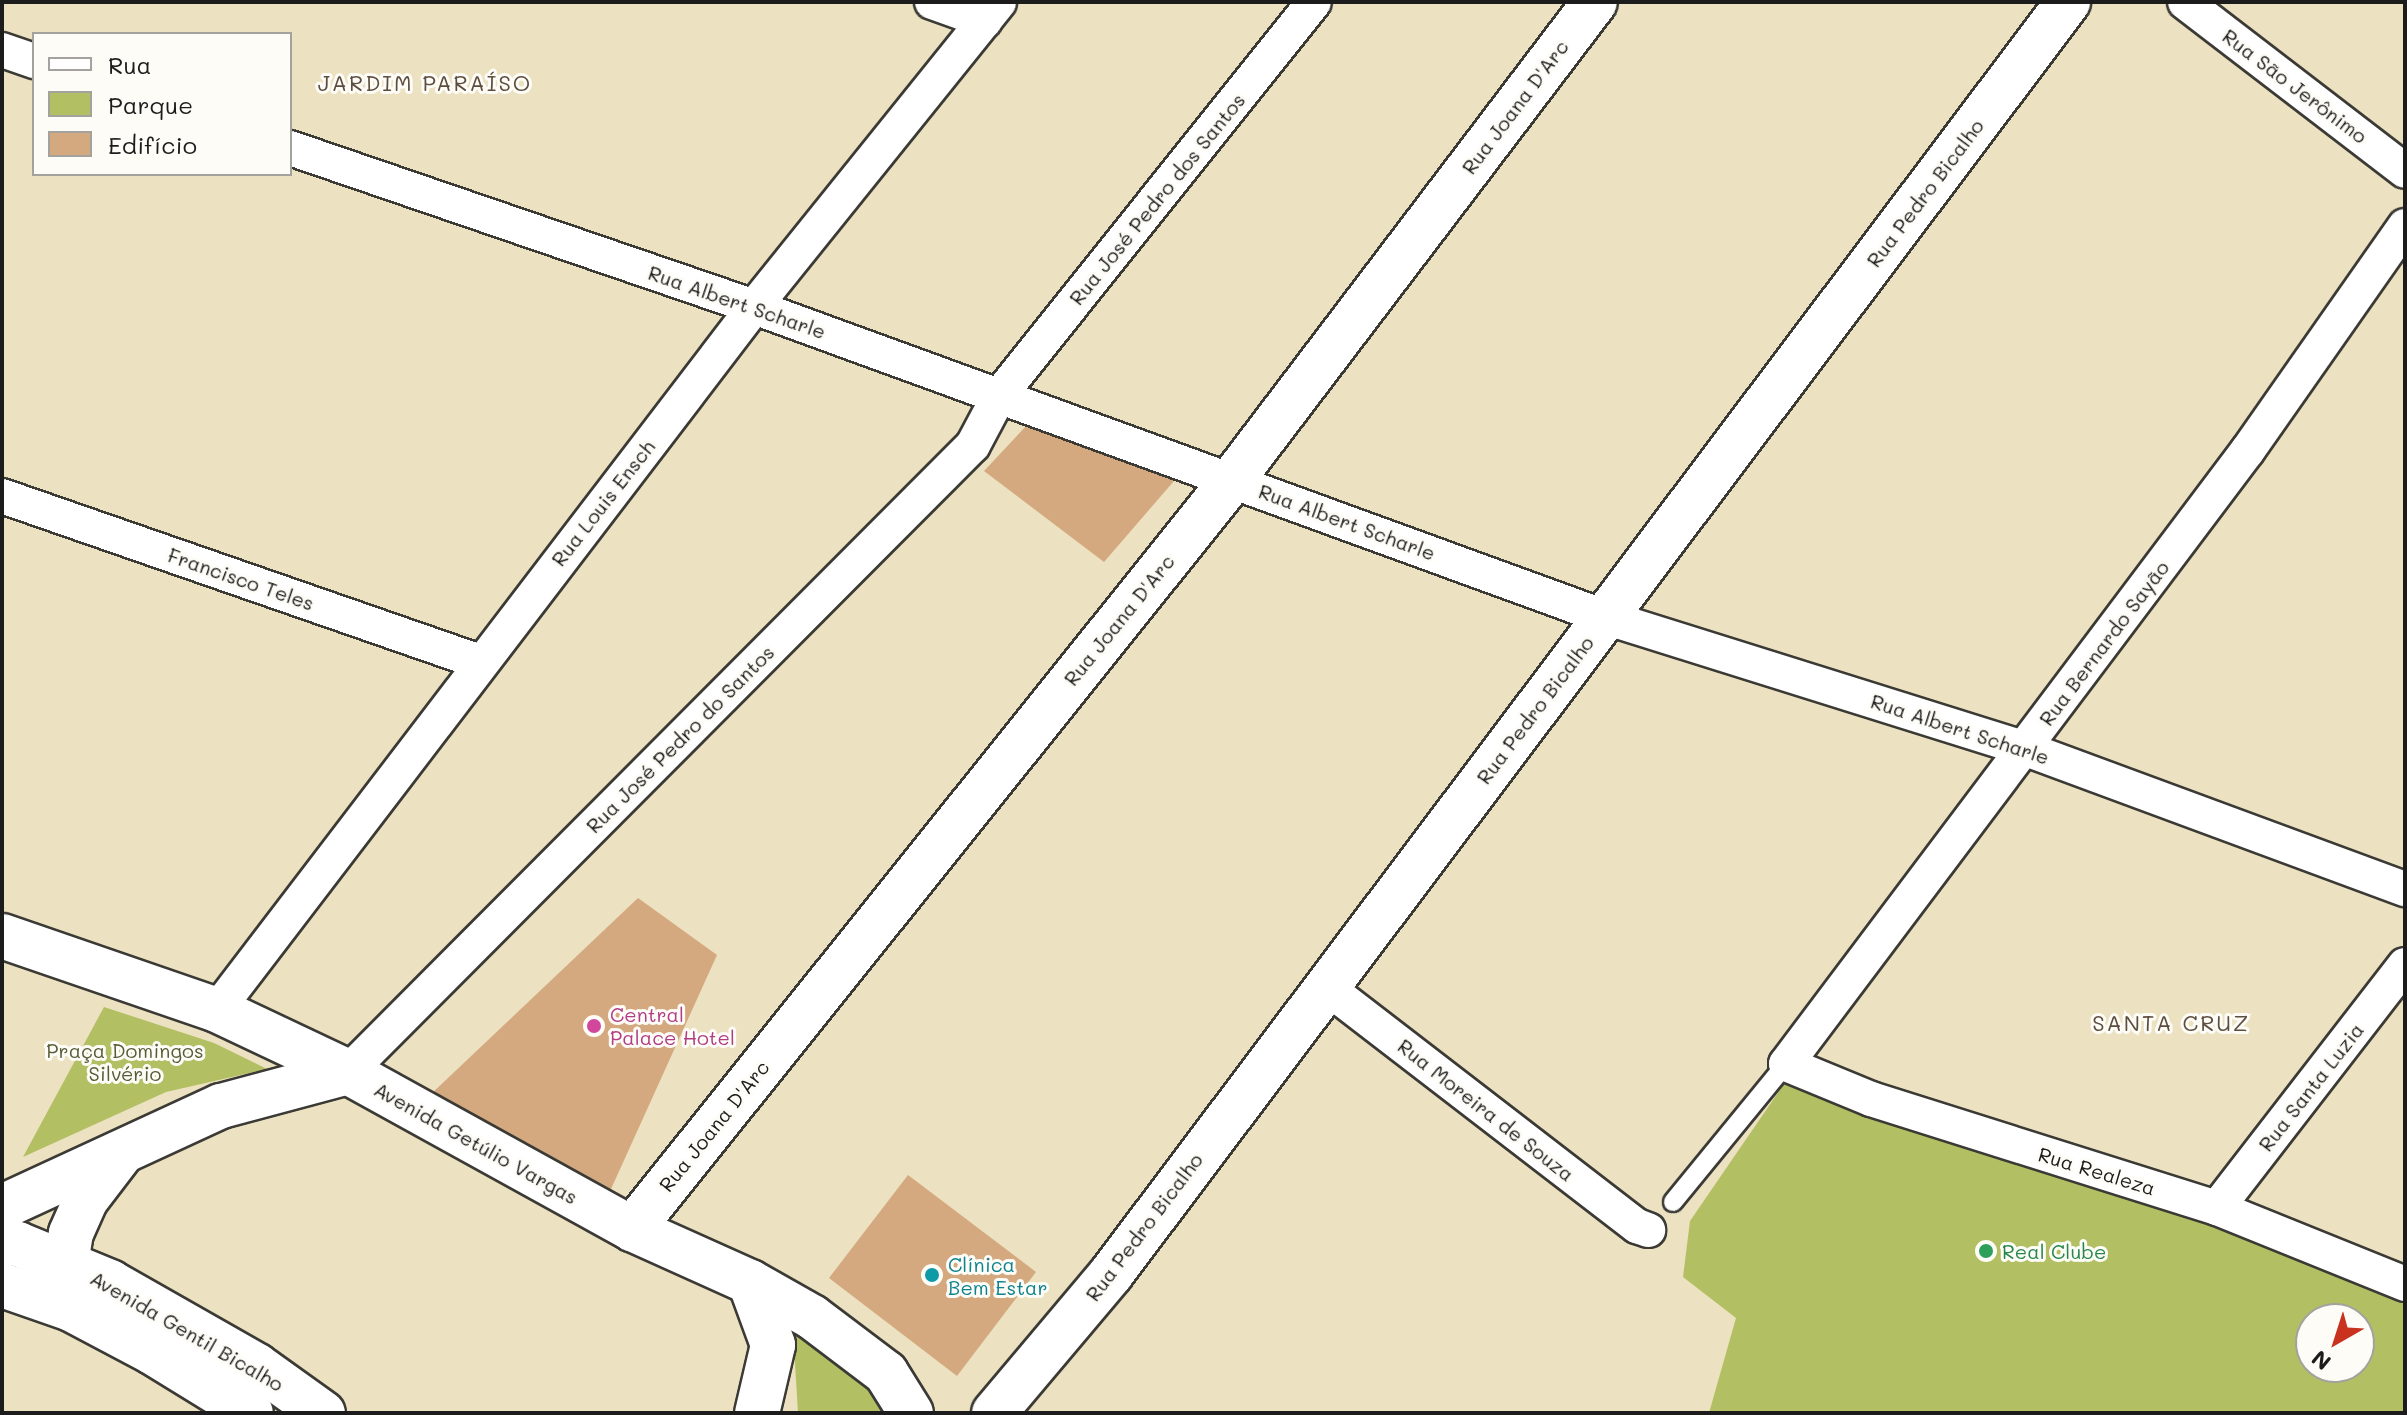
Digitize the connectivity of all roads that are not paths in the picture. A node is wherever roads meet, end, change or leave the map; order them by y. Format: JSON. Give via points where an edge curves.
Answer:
{"nodes":[{"id":1,"x":932,"y":2,"type":"edge"},
{"id":2,"x":1314,"y":2,"type":"edge"},
{"id":3,"x":1595,"y":2,"type":"edge"},
{"id":4,"x":2068,"y":2,"type":"edge"},
{"id":5,"x":2185,"y":2,"type":"edge"},
{"id":6,"x":992,"y":11,"type":"edge"},
{"id":7,"x":2,"y":50,"type":"edge"},
{"id":8,"x":32,"y":60,"type":"edge"},
{"id":9,"x":292,"y":149,"type":"edge"},
{"id":10,"x":2405,"y":171,"type":"edge"},
{"id":11,"x":2405,"y":226,"type":"edge"},
{"id":12,"x":754,"y":307,"type":"junction"},
{"id":13,"x":999,"y":396,"type":"junction"},
{"id":14,"x":1232,"y":480,"type":"junction"},
{"id":15,"x":2,"y":496,"type":"edge"},
{"id":16,"x":1605,"y":617,"type":"junction"},
{"id":17,"x":480,"y":662,"type":"junction"},
{"id":18,"x":2026,"y":749,"type":"junction"},
{"id":19,"x":2405,"y":889,"type":"edge"},
{"id":20,"x":2,"y":936,"type":"edge"},
{"id":21,"x":2405,"y":965,"type":"edge"},
{"id":22,"x":1325,"y":986,"type":"junction"},
{"id":23,"x":217,"y":1010,"type":"junction"},
{"id":24,"x":1786,"y":1064,"type":"junction"},
{"id":25,"x":348,"y":1072,"type":"junction"},
{"id":26,"x":121,"y":1153,"type":"junction"},
{"id":27,"x":1673,"y":1202,"type":"dead end"},
{"id":28,"x":2,"y":1207,"type":"edge"},
{"id":29,"x":2217,"y":1208,"type":"junction"},
{"id":30,"x":632,"y":1229,"type":"junction"},
{"id":31,"x":1648,"y":1230,"type":"dead end"},
{"id":32,"x":2,"y":1242,"type":"edge"},
{"id":33,"x":66,"y":1264,"type":"junction"},
{"id":34,"x":750,"y":1282,"type":"junction"},
{"id":35,"x":2405,"y":1284,"type":"edge"},
{"id":36,"x":2,"y":1285,"type":"edge"},
{"id":37,"x":71,"y":1309,"type":"junction"},
{"id":38,"x":251,"y":1413,"type":"edge"},
{"id":39,"x":323,"y":1413,"type":"edge"},
{"id":40,"x":757,"y":1413,"type":"edge"},
{"id":41,"x":911,"y":1413,"type":"edge"},
{"id":42,"x":994,"y":1413,"type":"edge"}],
"edges":[{"from":1,"to":6,"type":"street"},
{"from":2,"to":13,"type":"street","name":"Rua José Pedro dos Santos"},
{"from":3,"to":14,"type":"street","name":"Rua Joana D'Arc"},
{"from":4,"to":16,"type":"street","name":"Rua Pedro Bicalho"},
{"from":5,"to":10,"type":"street","name":"Rua São Jerônimo"},
{"from":6,"to":12,"type":"street","name":"Rua Louis Ensch"},
{"from":7,"to":8,"type":"street"},
{"from":9,"to":12,"type":"street","name":"Rua Albert Scharle"},
{"from":11,"to":18,"type":"street","name":"Rua Bernardo Sayão","via":[[2248,450]]},
{"from":12,"to":13,"type":"street","name":"Rua Albert Scharle"},
{"from":12,"to":17,"type":"street","name":"Rua Louis Ensch"},
{"from":13,"to":14,"type":"street","name":"Rua Albert Scharle"},
{"from":13,"to":25,"type":"street","name":"Rua José Pedro do Santos","via":[[973,445]]},
{"from":14,"to":16,"type":"street","name":"Rua Albert Scharle"},
{"from":14,"to":30,"type":"street","name":"Rua Joana D'Arc"},
{"from":15,"to":17,"type":"street","name":"Francisco Teles"},
{"from":16,"to":18,"type":"street","name":"Rua Albert Scharle"},
{"from":16,"to":22,"type":"street","name":"Rua Pedro Bicalho"},
{"from":17,"to":23,"type":"street","name":"Rua Louis Ensch"},
{"from":18,"to":19,"type":"street","name":"Rua Albert Scharle"},
{"from":18,"to":24,"type":"street","name":"Rua Bernardo Sayão"},
{"from":20,"to":23,"type":"street","name":"Avenida Getúlio Vargas"},
{"from":21,"to":29,"type":"street","name":"Rua Santa Luzia"},
{"from":22,"to":31,"type":"street","name":"Rua Moreira de Souza"},
{"from":22,"to":42,"type":"street","name":"Rua Pedro Bicalho","via":[[1111,1274]]},
{"from":23,"to":25,"type":"street","name":"Avenida Getúlio Vargas"},
{"from":24,"to":27,"type":"lane","name":"Rua Bernardo Sayão"},
{"from":24,"to":29,"type":"street","name":"Rua Realeza","via":[[1871,1099]]},
{"from":25,"to":26,"type":"street","via":[[221,1106]]},
{"from":25,"to":30,"type":"street","name":"Avenida Getúlio Vargas"},
{"from":26,"to":28,"type":"street"},
{"from":26,"to":33,"type":"street","via":[[85,1201],[71,1233]]},
{"from":29,"to":35,"type":"street","name":"Rua Realeza"},
{"from":30,"to":34,"type":"street","name":"Avenida Getúlio Vargas"},
{"from":32,"to":33,"type":"street","name":"Avenida Gentil Bicalho"},
{"from":33,"to":37,"type":"street"},
{"from":33,"to":39,"type":"street","name":"Avenida Gentil Bicalho","via":[[110,1282],[243,1358]]},
{"from":34,"to":40,"type":"street","via":[[773,1345]]},
{"from":34,"to":41,"type":"street","name":"Avenida Getúlio Vargas","via":[[812,1317],[886,1373]]},
{"from":36,"to":37,"type":"street"},
{"from":37,"to":38,"type":"street"}]}
